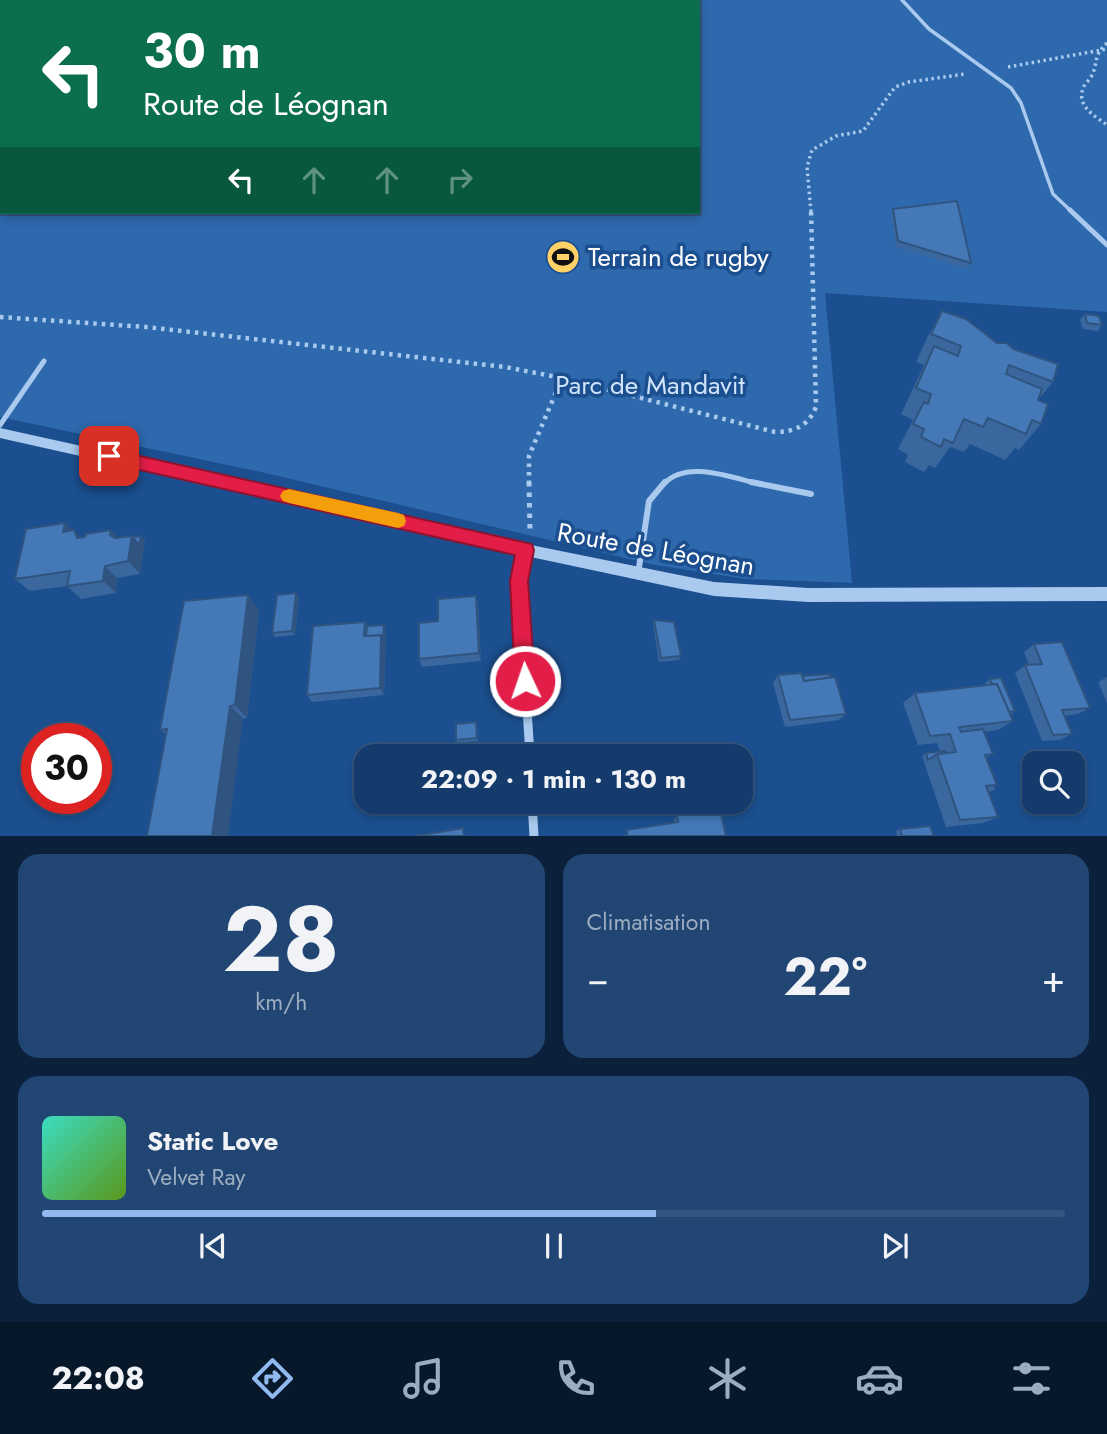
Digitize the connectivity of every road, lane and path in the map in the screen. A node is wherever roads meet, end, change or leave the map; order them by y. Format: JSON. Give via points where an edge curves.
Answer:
{"nodes":[{"id":1,"x":902,"y":0,"type":"edge"},
{"id":2,"x":1107,"y":43,"type":"edge"},
{"id":3,"x":1107,"y":49,"type":"edge"},
{"id":4,"x":1096,"y":53,"type":"junction"},
{"id":5,"x":988,"y":70,"type":"junction"},
{"id":6,"x":1107,"y":125,"type":"edge"},
{"id":7,"x":1107,"y":245,"type":"edge"},
{"id":8,"x":0,"y":317,"type":"edge"},
{"id":9,"x":44,"y":361,"type":"dead end"},
{"id":10,"x":562,"y":379,"type":"junction"},
{"id":11,"x":0,"y":425,"type":"edge"},
{"id":12,"x":0,"y":433,"type":"edge"},
{"id":13,"x":811,"y":494,"type":"dead end"},
{"id":14,"x":526,"y":550,"type":"junction"},
{"id":15,"x":638,"y":574,"type":"junction"},
{"id":16,"x":1107,"y":594,"type":"edge"},
{"id":17,"x":529,"y":744,"type":"edge"},
{"id":18,"x":533,"y":814,"type":"edge"},
{"id":19,"x":534,"y":835,"type":"edge"}],
"edges":[{"from":1,"to":5,"type":"lane","via":[[929,29]]},
{"from":2,"to":4,"type":"path"},
{"from":3,"to":4,"type":"path"},
{"from":4,"to":5,"type":"path"},
{"from":4,"to":6,"type":"path","via":[[1092,76],[1080,99],[1086,110]]},
{"from":5,"to":7,"type":"lane","via":[[1021,103],[1053,194]]},
{"from":5,"to":10,"type":"path","via":[[901,84],[885,98],[863,131],[836,136],[812,150],[807,167],[816,400],[806,426],[789,433],[775,432]]},
{"from":8,"to":10,"type":"path","via":[[146,327],[505,367]]},
{"from":9,"to":11,"type":"lane"},
{"from":10,"to":14,"type":"path","via":[[529,456]]},
{"from":12,"to":14,"type":"street","name":"Route de Léognan"},
{"from":13,"to":15,"type":"lane","via":[[689,470],[669,478],[649,501]]},
{"from":14,"to":15,"type":"street","name":"Route de Léognan"},
{"from":14,"to":17,"type":"street","via":[[519,581]]},
{"from":15,"to":16,"type":"street","name":"Route de Léognan","via":[[714,589],[771,594]]},
{"from":18,"to":19,"type":"street"}]}
